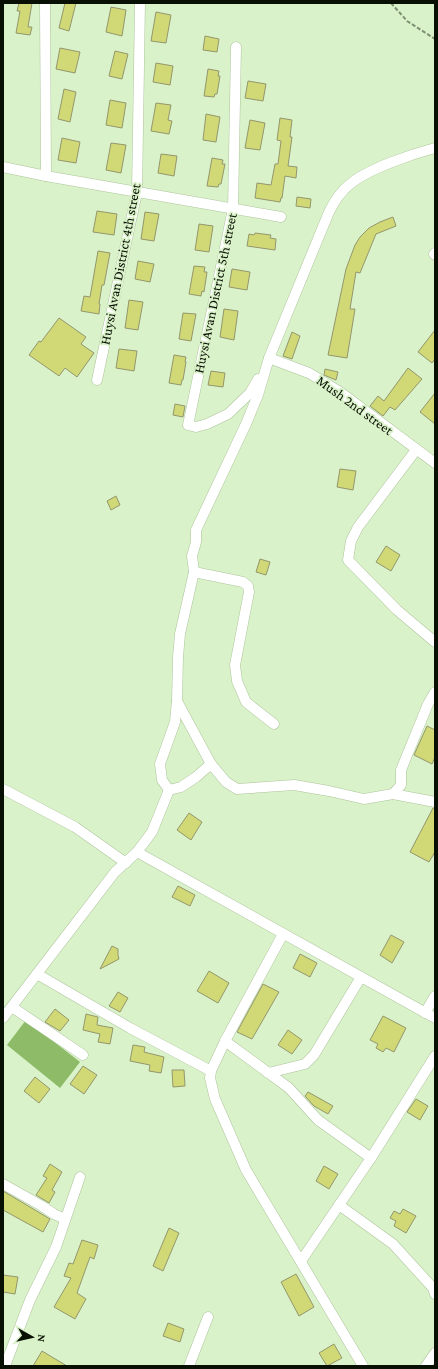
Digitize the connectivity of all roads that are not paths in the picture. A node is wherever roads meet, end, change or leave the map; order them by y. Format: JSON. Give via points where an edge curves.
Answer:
{"nodes":[{"id":1,"x":45,"y":3,"type":"edge"},
{"id":2,"x":140,"y":3,"type":"edge"},
{"id":3,"x":236,"y":47,"type":"dead end"},
{"id":4,"x":435,"y":148,"type":"edge"},
{"id":5,"x":3,"y":167,"type":"edge"},
{"id":6,"x":46,"y":176,"type":"junction"},
{"id":7,"x":137,"y":192,"type":"junction"},
{"id":8,"x":233,"y":209,"type":"junction"},
{"id":9,"x":281,"y":217,"type":"dead end"},
{"id":10,"x":270,"y":358,"type":"junction"},
{"id":11,"x":96,"y":380,"type":"dead end"},
{"id":12,"x":416,"y":450,"type":"junction"},
{"id":13,"x":435,"y":463,"type":"edge"},
{"id":14,"x":194,"y":572,"type":"junction"},
{"id":15,"x":435,"y":642,"type":"edge"},
{"id":16,"x":435,"y":692,"type":"edge"},
{"id":17,"x":177,"y":701,"type":"junction"},
{"id":18,"x":274,"y":724,"type":"dead end"},
{"id":19,"x":211,"y":764,"type":"junction"},
{"id":20,"x":3,"y":789,"type":"edge"},
{"id":21,"x":169,"y":790,"type":"junction"},
{"id":22,"x":393,"y":794,"type":"junction"},
{"id":23,"x":435,"y":802,"type":"edge"},
{"id":24,"x":137,"y":852,"type":"junction"},
{"id":25,"x":126,"y":863,"type":"junction"},
{"id":26,"x":283,"y":934,"type":"junction"},
{"id":27,"x":38,"y":974,"type":"junction"},
{"id":28,"x":361,"y":977,"type":"junction"},
{"id":29,"x":435,"y":996,"type":"edge"},
{"id":30,"x":12,"y":1007,"type":"junction"},
{"id":31,"x":425,"y":1013,"type":"junction"},
{"id":32,"x":3,"y":1018,"type":"edge"},
{"id":33,"x":435,"y":1018,"type":"edge"},
{"id":34,"x":225,"y":1041,"type":"junction"},
{"id":35,"x":83,"y":1055,"type":"dead end"},
{"id":36,"x":435,"y":1056,"type":"edge"},
{"id":37,"x":211,"y":1071,"type":"junction"},
{"id":38,"x":268,"y":1073,"type":"junction"},
{"id":39,"x":371,"y":1158,"type":"junction"},
{"id":40,"x":80,"y":1177,"type":"dead end"},
{"id":41,"x":3,"y":1184,"type":"edge"},
{"id":42,"x":339,"y":1205,"type":"junction"},
{"id":43,"x":65,"y":1219,"type":"junction"},
{"id":44,"x":300,"y":1261,"type":"junction"},
{"id":45,"x":435,"y":1294,"type":"edge"},
{"id":46,"x":208,"y":1317,"type":"dead end"},
{"id":47,"x":435,"y":1353,"type":"edge"},
{"id":48,"x":4,"y":1366,"type":"edge"},
{"id":49,"x":189,"y":1366,"type":"edge"},
{"id":50,"x":363,"y":1366,"type":"edge"},
{"id":51,"x":426,"y":1366,"type":"edge"}],
"edges":[{"from":1,"to":6,"type":"street"},
{"from":2,"to":7,"type":"street","name":"Huysi Avan District 4th street"},
{"from":3,"to":8,"type":"street","name":"Huysi Avan District 5th street"},
{"from":4,"to":10,"type":"street","via":[[368,173],[349,184],[336,199],[328,212]]},
{"from":5,"to":6,"type":"street"},
{"from":6,"to":7,"type":"street"},
{"from":7,"to":8,"type":"street"},
{"from":7,"to":11,"type":"street","name":"Huysi Avan District 4th street"},
{"from":8,"to":9,"type":"street"},
{"from":8,"to":10,"type":"street","name":"Huysi Avan District 5th street","via":[[188,425],[196,427],[207,424],[236,408],[250,393]]},
{"from":10,"to":12,"type":"street","name":"Mush 2nd street","via":[[309,373],[340,392]]},
{"from":10,"to":14,"type":"street","via":[[246,424],[196,530],[192,556]]},
{"from":12,"to":13,"type":"street","name":"Mush 2nd street"},
{"from":12,"to":15,"type":"street","via":[[358,527],[351,541],[348,560],[397,610]]},
{"from":14,"to":17,"type":"street","via":[[180,634]]},
{"from":14,"to":18,"type":"street","via":[[243,582],[248,586],[235,665],[237,681],[246,702]]},
{"from":16,"to":22,"type":"street","via":[[401,770],[401,785]]},
{"from":17,"to":19,"type":"street"},
{"from":17,"to":21,"type":"street","via":[[175,722],[160,764],[162,780]]},
{"from":19,"to":21,"type":"street","via":[[181,787]]},
{"from":19,"to":22,"type":"street","via":[[226,782],[237,790],[294,785],[364,798]]},
{"from":20,"to":25,"type":"street","via":[[75,827]]},
{"from":21,"to":24,"type":"street","via":[[152,832]]},
{"from":22,"to":23,"type":"street"},
{"from":24,"to":25,"type":"street"},
{"from":24,"to":26,"type":"street"},
{"from":25,"to":27,"type":"street","via":[[114,872]]},
{"from":26,"to":28,"type":"street"},
{"from":26,"to":34,"type":"street"},
{"from":27,"to":30,"type":"street"},
{"from":27,"to":37,"type":"street","via":[[130,1028]]},
{"from":28,"to":31,"type":"street"},
{"from":28,"to":38,"type":"street","via":[[306,1064]]},
{"from":29,"to":31,"type":"street"},
{"from":30,"to":32,"type":"street"},
{"from":30,"to":35,"type":"street"},
{"from":31,"to":33,"type":"street"},
{"from":34,"to":37,"type":"street"},
{"from":34,"to":38,"type":"street"},
{"from":36,"to":39,"type":"street"},
{"from":37,"to":44,"type":"street","via":[[215,1099],[246,1170]]},
{"from":38,"to":39,"type":"street","via":[[289,1088],[318,1120]]},
{"from":39,"to":42,"type":"street"},
{"from":40,"to":43,"type":"street"},
{"from":41,"to":43,"type":"street"},
{"from":42,"to":44,"type":"street"},
{"from":42,"to":45,"type":"street","via":[[393,1244],[433,1288]]},
{"from":43,"to":48,"type":"street","via":[[56,1247],[30,1300]]},
{"from":44,"to":50,"type":"street"},
{"from":46,"to":49,"type":"street"},
{"from":47,"to":51,"type":"street"}]}
